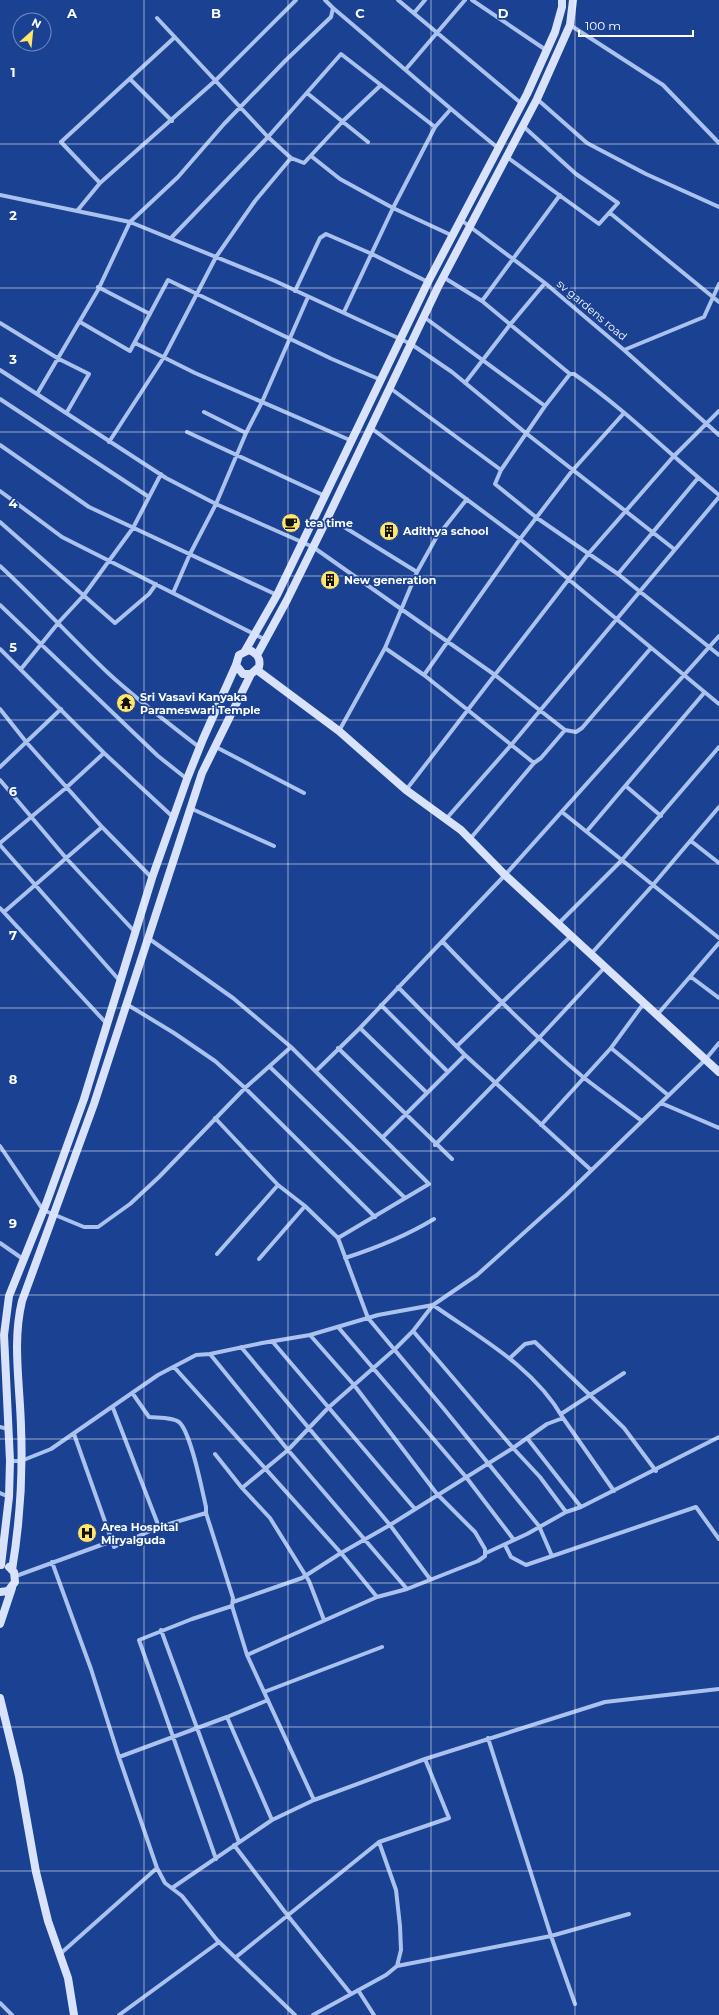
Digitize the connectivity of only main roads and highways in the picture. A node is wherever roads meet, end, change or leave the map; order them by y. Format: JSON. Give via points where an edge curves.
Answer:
{"nodes":[{"id":1,"x":562,"y":0,"type":"edge"},
{"id":2,"x":573,"y":0,"type":"edge"},
{"id":3,"x":245,"y":651,"type":"junction"},
{"id":4,"x":257,"y":655,"type":"junction"},
{"id":5,"x":236,"y":665,"type":"junction"},
{"id":6,"x":254,"y":672,"type":"junction"},
{"id":7,"x":719,"y":1072,"type":"edge"},
{"id":8,"x":2,"y":1347,"type":"edge"},
{"id":9,"x":0,"y":1566,"type":"edge"},
{"id":10,"x":14,"y":1572,"type":"junction"},
{"id":11,"x":12,"y":1588,"type":"junction"},
{"id":12,"x":0,"y":1592,"type":"edge"},
{"id":13,"x":0,"y":1624,"type":"edge"},
{"id":14,"x":0,"y":1698,"type":"edge"},
{"id":15,"x":74,"y":2015,"type":"edge"}],
"edges":[{"from":1,"to":3,"type":"main road","via":[[559,18],[547,51],[522,104],[428,282],[277,595]]},
{"from":2,"to":4,"type":"main road","via":[[570,25],[537,99],[443,277],[328,517]]},
{"from":3,"to":4,"type":"main road","via":[[253,651]]},
{"from":3,"to":5,"type":"main road","via":[[239,654]]},
{"from":4,"to":6,"type":"main road","via":[[260,664]]},
{"from":5,"to":6,"type":"main road","via":[[243,674]]},
{"from":5,"to":8,"type":"main road","via":[[199,747],[152,878],[82,1106],[6,1308]]},
{"from":6,"to":7,"type":"main road","via":[[339,731],[406,790],[446,818]]},
{"from":6,"to":10,"type":"main road","via":[[214,745],[202,773],[128,1005],[55,1215],[32,1270],[20,1311],[17,1350],[22,1460]]},
{"from":8,"to":9,"type":"main road","via":[[10,1461],[9,1497]]},
{"from":9,"to":10,"type":"main road"},
{"from":10,"to":11,"type":"main road","via":[[15,1582]]},
{"from":11,"to":12,"type":"main road"},
{"from":11,"to":13,"type":"main road"},
{"from":14,"to":15,"type":"main road","via":[[19,1776],[36,1872],[48,1921],[68,1978]]}]}
